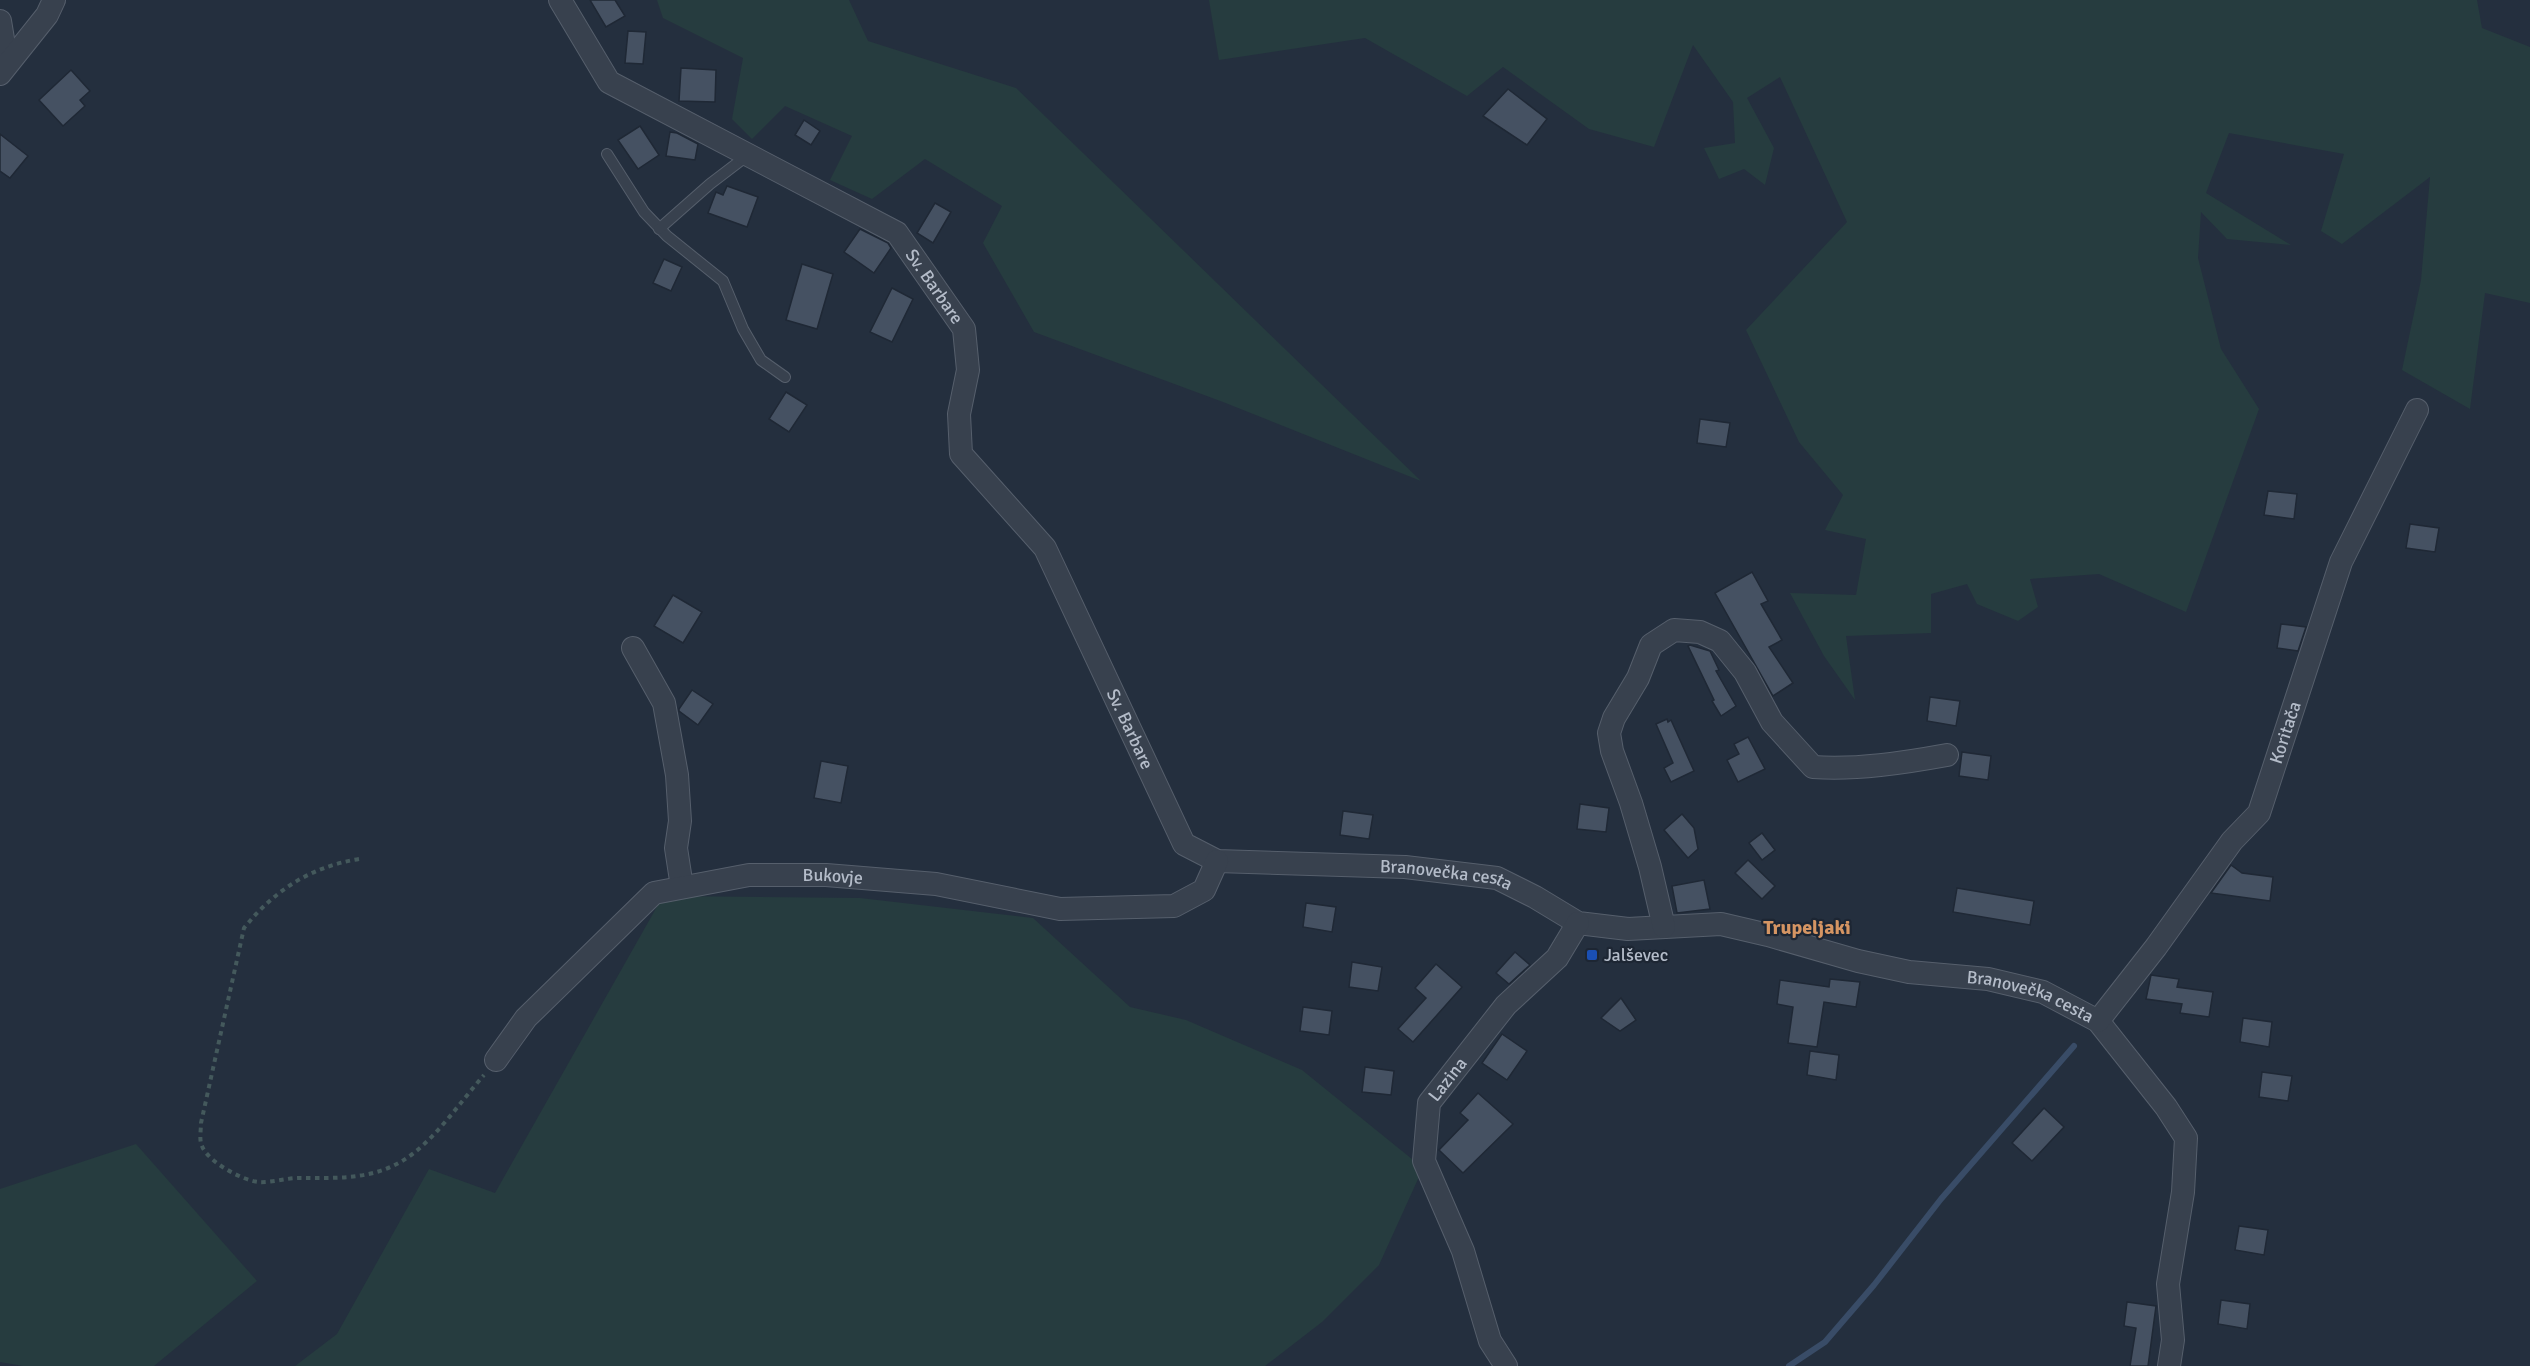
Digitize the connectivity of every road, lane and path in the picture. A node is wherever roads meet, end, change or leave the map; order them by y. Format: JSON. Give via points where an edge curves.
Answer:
{"nodes":[{"id":1,"x":54,"y":0,"type":"edge"},
{"id":2,"x":560,"y":0,"type":"edge"},
{"id":3,"x":0,"y":21,"type":"edge"},
{"id":4,"x":4,"y":68,"type":"edge"},
{"id":5,"x":607,"y":154,"type":"dead end"},
{"id":6,"x":748,"y":155,"type":"junction"},
{"id":7,"x":659,"y":228,"type":"junction"},
{"id":8,"x":785,"y":377,"type":"dead end"},
{"id":9,"x":2417,"y":410,"type":"dead end"},
{"id":10,"x":633,"y":648,"type":"dead end"},
{"id":11,"x":1947,"y":756,"type":"dead end"},
{"id":12,"x":359,"y":859,"type":"dead end"},
{"id":13,"x":1217,"y":861,"type":"junction"},
{"id":14,"x":682,"y":887,"type":"junction"},
{"id":15,"x":1578,"y":924,"type":"junction"},
{"id":16,"x":1664,"y":927,"type":"junction"},
{"id":17,"x":2098,"y":1021,"type":"junction"},
{"id":18,"x":496,"y":1060,"type":"joint"},
{"id":19,"x":1506,"y":1366,"type":"edge"},
{"id":20,"x":2169,"y":1366,"type":"edge"}],
"edges":[{"from":1,"to":4,"type":"street","via":[[47,15]]},
{"from":2,"to":6,"type":"street","name":"Sv. Barbare","via":[[609,82]]},
{"from":3,"to":4,"type":"street"},
{"from":5,"to":7,"type":"lane","via":[[644,212]]},
{"from":6,"to":7,"type":"lane"},
{"from":6,"to":13,"type":"street","name":"Sv. Barbare","via":[[897,233],[964,329],[968,370],[959,414],[961,454],[1045,548],[1184,844]]},
{"from":7,"to":8,"type":"lane","via":[[723,281],[761,360]]},
{"from":9,"to":17,"type":"street","name":"Koritača","via":[[2342,562],[2259,813],[2232,841]]},
{"from":10,"to":14,"type":"street","via":[[664,703],[677,775],[680,821],[676,848]]},
{"from":11,"to":16,"type":"street","via":[[1901,764],[1813,767],[1772,722],[1745,672],[1719,641],[1700,632],[1674,630],[1651,645],[1609,733]]},
{"from":12,"to":18,"type":"path","via":[[333,863],[295,881],[263,904],[244,928],[201,1123],[201,1145],[209,1157],[231,1173],[258,1182],[379,1173],[404,1161],[427,1141]]},
{"from":13,"to":14,"type":"street","name":"Bukovje","via":[[1204,890],[1174,906],[1060,909],[936,884],[826,875],[749,875]]},
{"from":13,"to":15,"type":"street","name":"Branovečka cesta","via":[[1405,867],[1497,878]]},
{"from":14,"to":18,"type":"street","name":"Bukovje","via":[[654,893],[526,1018]]},
{"from":15,"to":16,"type":"street","name":"Branovečka cesta","via":[[1628,929]]},
{"from":15,"to":19,"type":"street","name":"Lazina","via":[[1557,958],[1506,1005],[1429,1103],[1424,1161],[1463,1251],[1490,1341]]},
{"from":16,"to":17,"type":"street","name":"Branovečka cesta","via":[[1721,924],[1909,972],[1988,979],[2043,992]]},
{"from":17,"to":20,"type":"street","name":"Branovečka cesta","via":[[2186,1138],[2183,1192],[2168,1284],[2173,1340]]}]}
